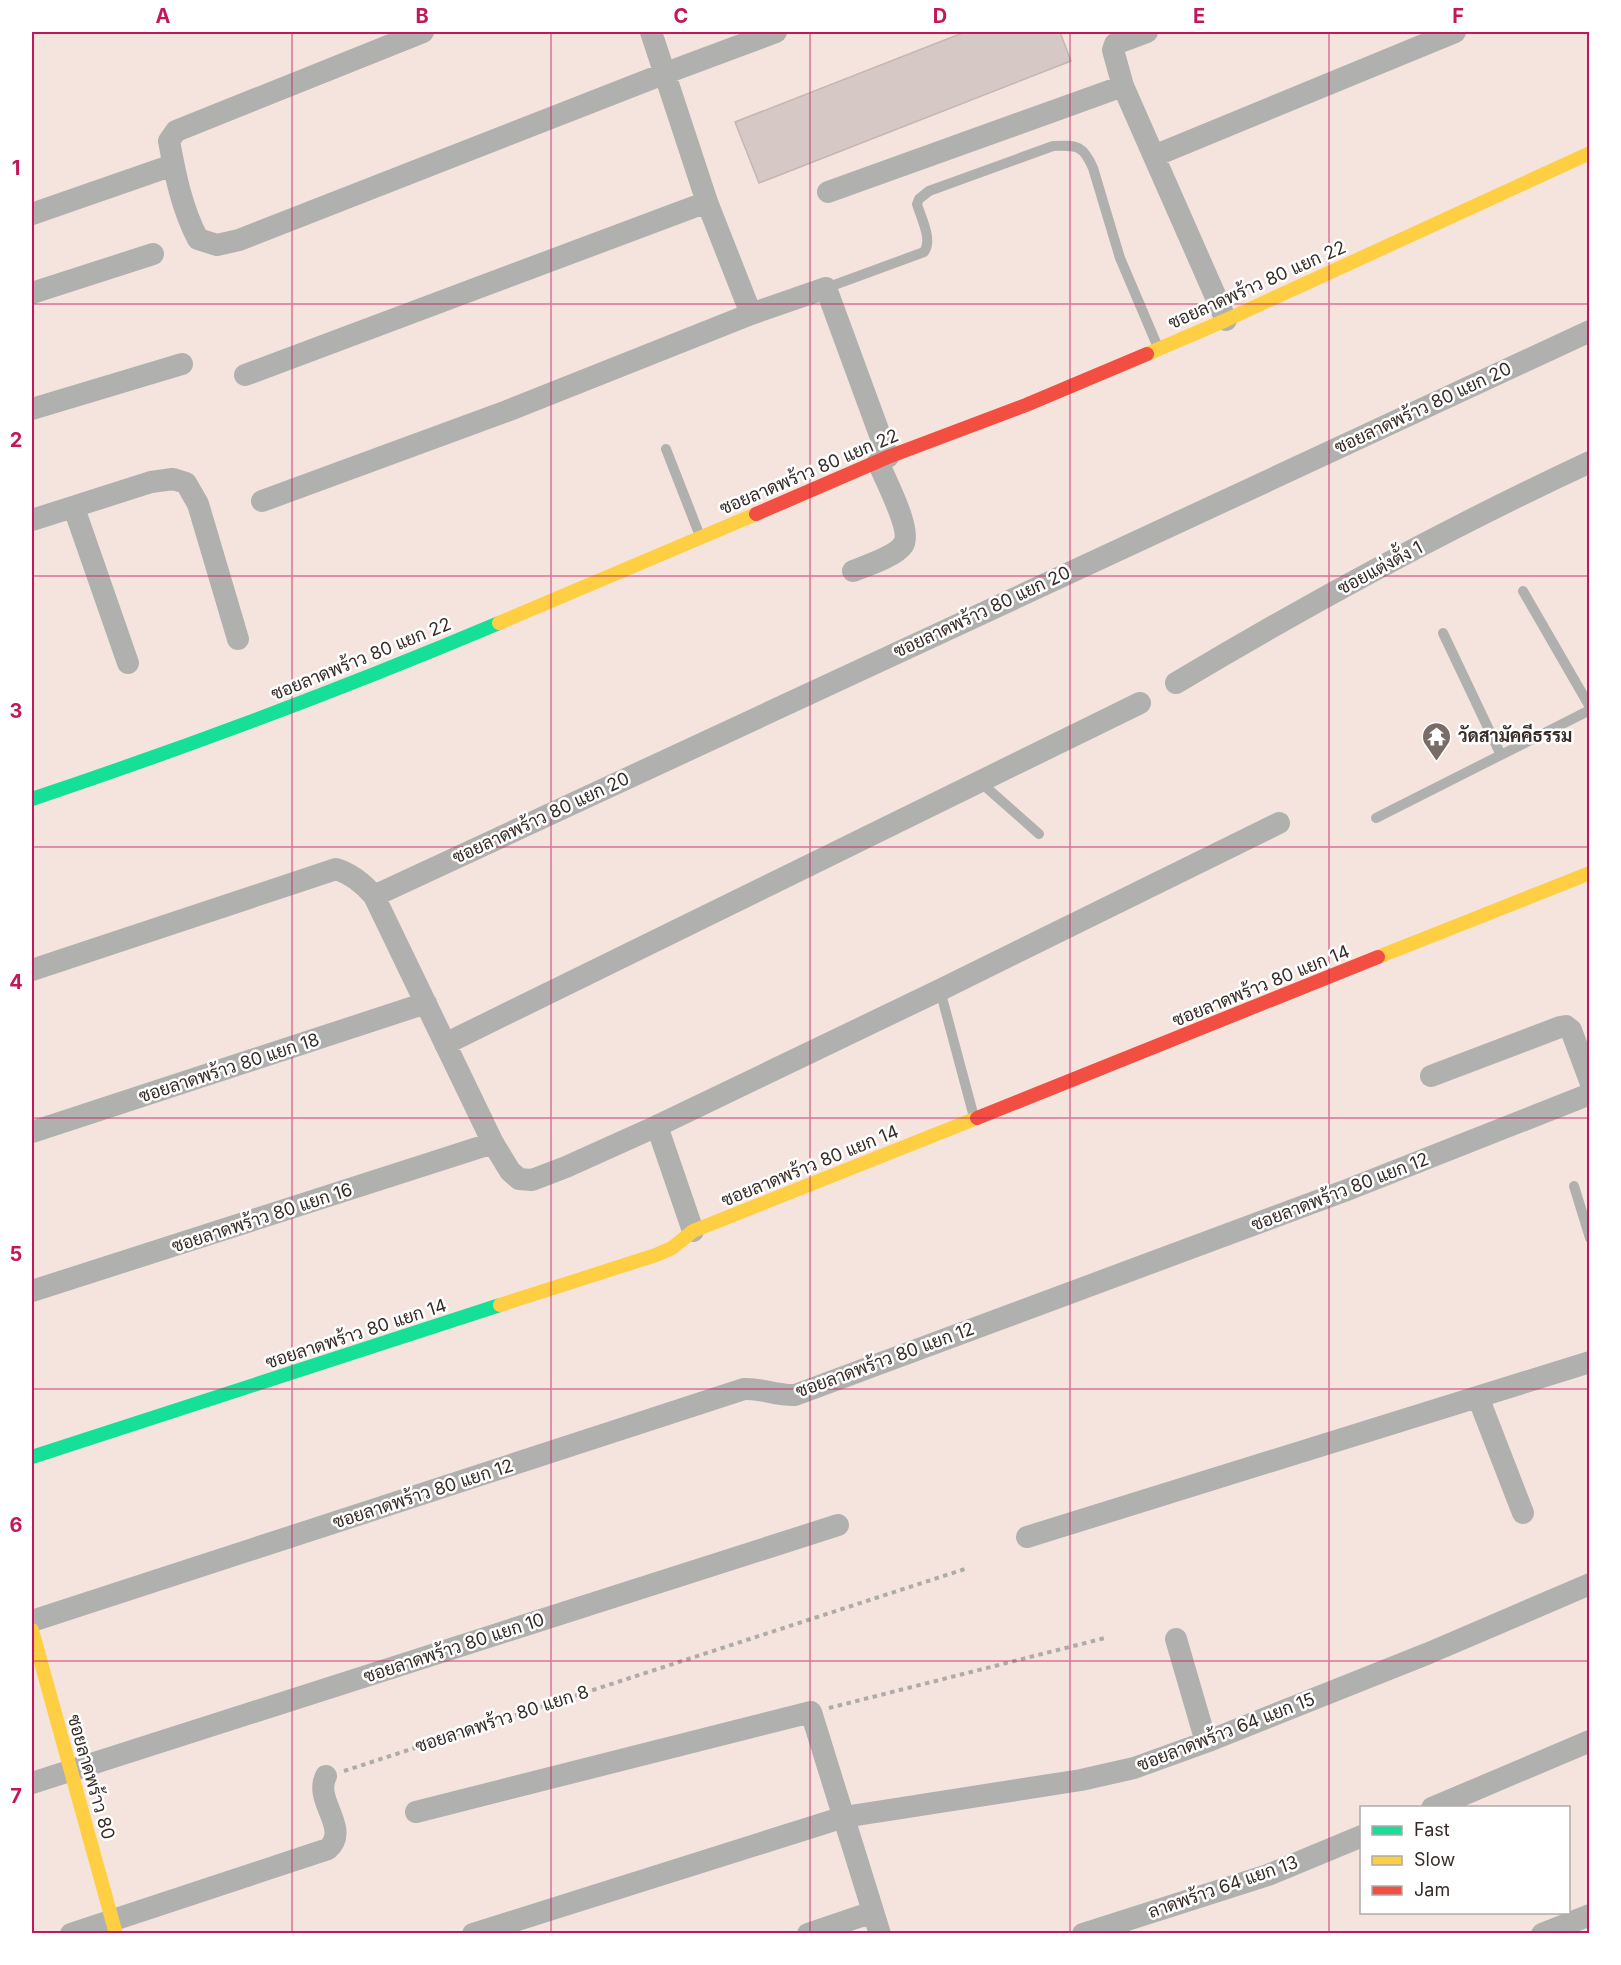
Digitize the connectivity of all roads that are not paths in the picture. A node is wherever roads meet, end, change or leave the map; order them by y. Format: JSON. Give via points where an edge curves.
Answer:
{"nodes":[{"id":1,"x":423,"y":32,"type":"edge"},
{"id":2,"x":651,"y":32,"type":"edge"},
{"id":3,"x":776,"y":32,"type":"edge"},
{"id":4,"x":1147,"y":32,"type":"edge"},
{"id":5,"x":1455,"y":32,"type":"edge"},
{"id":6,"x":666,"y":73,"type":"junction"},
{"id":7,"x":1123,"y":86,"type":"junction"},
{"id":8,"x":1590,"y":153,"type":"edge"},
{"id":9,"x":1154,"y":156,"type":"junction"},
{"id":10,"x":174,"y":165,"type":"junction"},
{"id":11,"x":828,"y":192,"type":"dead end"},
{"id":12,"x":708,"y":201,"type":"junction"},
{"id":13,"x":32,"y":214,"type":"edge"},
{"id":14,"x":153,"y":254,"type":"dead end"},
{"id":15,"x":826,"y":288,"type":"junction"},
{"id":16,"x":32,"y":293,"type":"edge"},
{"id":17,"x":751,"y":314,"type":"junction"},
{"id":18,"x":1226,"y":320,"type":"junction"},
{"id":19,"x":1590,"y":331,"type":"edge"},
{"id":20,"x":1159,"y":348,"type":"junction"},
{"id":21,"x":182,"y":364,"type":"dead end"},
{"id":22,"x":245,"y":375,"type":"dead end"},
{"id":23,"x":32,"y":408,"type":"edge"},
{"id":24,"x":666,"y":449,"type":"dead end"},
{"id":25,"x":883,"y":459,"type":"junction"},
{"id":26,"x":1590,"y":462,"type":"edge"},
{"id":27,"x":262,"y":501,"type":"dead end"},
{"id":28,"x":74,"y":508,"type":"junction"},
{"id":29,"x":32,"y":520,"type":"edge"},
{"id":30,"x":701,"y":538,"type":"junction"},
{"id":31,"x":853,"y":572,"type":"dead end"},
{"id":32,"x":1523,"y":591,"type":"dead end"},
{"id":33,"x":1443,"y":633,"type":"dead end"},
{"id":34,"x":238,"y":639,"type":"dead end"},
{"id":35,"x":128,"y":663,"type":"dead end"},
{"id":36,"x":1176,"y":683,"type":"dead end"},
{"id":37,"x":1140,"y":703,"type":"dead end"},
{"id":38,"x":1590,"y":708,"type":"edge"},
{"id":39,"x":1500,"y":753,"type":"junction"},
{"id":40,"x":979,"y":781,"type":"junction"},
{"id":41,"x":32,"y":799,"type":"edge"},
{"id":42,"x":1376,"y":818,"type":"dead end"},
{"id":43,"x":1279,"y":823,"type":"dead end"},
{"id":44,"x":1039,"y":834,"type":"dead end"},
{"id":45,"x":1590,"y":873,"type":"edge"},
{"id":46,"x":374,"y":896,"type":"junction"},
{"id":47,"x":32,"y":970,"type":"edge"},
{"id":48,"x":940,"y":990,"type":"junction"},
{"id":49,"x":426,"y":1003,"type":"junction"},
{"id":50,"x":445,"y":1044,"type":"junction"},
{"id":51,"x":1431,"y":1076,"type":"dead end"},
{"id":52,"x":1590,"y":1081,"type":"edge"},
{"id":53,"x":1590,"y":1094,"type":"edge"},
{"id":54,"x":974,"y":1120,"type":"junction"},
{"id":55,"x":657,"y":1126,"type":"junction"},
{"id":56,"x":32,"y":1132,"type":"edge"},
{"id":57,"x":493,"y":1143,"type":"junction"},
{"id":58,"x":1574,"y":1186,"type":"dead end"},
{"id":59,"x":693,"y":1232,"type":"junction"},
{"id":60,"x":1590,"y":1238,"type":"edge"},
{"id":61,"x":32,"y":1291,"type":"edge"},
{"id":62,"x":1590,"y":1362,"type":"edge"},
{"id":63,"x":1478,"y":1397,"type":"junction"},
{"id":64,"x":32,"y":1457,"type":"edge"},
{"id":65,"x":1524,"y":1513,"type":"dead end"},
{"id":66,"x":838,"y":1526,"type":"dead end"},
{"id":67,"x":1027,"y":1537,"type":"dead end"},
{"id":68,"x":1590,"y":1584,"type":"edge"},
{"id":69,"x":32,"y":1622,"type":"edge"},
{"id":70,"x":32,"y":1630,"type":"edge"},
{"id":71,"x":1176,"y":1639,"type":"dead end"},
{"id":72,"x":1590,"y":1741,"type":"edge"},
{"id":73,"x":1206,"y":1742,"type":"junction"},
{"id":74,"x":71,"y":1770,"type":"junction"},
{"id":75,"x":326,"y":1776,"type":"road end"},
{"id":76,"x":32,"y":1783,"type":"edge"},
{"id":77,"x":1437,"y":1806,"type":"edge"},
{"id":78,"x":416,"y":1812,"type":"dead end"},
{"id":79,"x":843,"y":1817,"type":"junction"},
{"id":80,"x":1360,"y":1837,"type":"edge"},
{"id":81,"x":873,"y":1912,"type":"junction"},
{"id":82,"x":1590,"y":1915,"type":"edge"},
{"id":83,"x":114,"y":1927,"type":"edge"},
{"id":84,"x":71,"y":1934,"type":"edge"},
{"id":85,"x":473,"y":1934,"type":"edge"},
{"id":86,"x":808,"y":1934,"type":"edge"},
{"id":87,"x":880,"y":1934,"type":"edge"},
{"id":88,"x":1083,"y":1934,"type":"edge"},
{"id":89,"x":1542,"y":1934,"type":"edge"}],
"edges":[{"from":1,"to":10,"type":"street","via":[[176,130],[170,141]]},
{"from":2,"to":6,"type":"street"},
{"from":3,"to":6,"type":"street"},
{"from":4,"to":7,"type":"street","via":[[1115,44],[1113,50]]},
{"from":5,"to":9,"type":"street"},
{"from":6,"to":10,"type":"street","via":[[239,240],[217,245],[198,239]]},
{"from":6,"to":12,"type":"street"},
{"from":7,"to":9,"type":"street"},
{"from":7,"to":11,"type":"street"},
{"from":8,"to":18,"type":"street","name":"ซอยลาดพร้าว 80 แยก 22"},
{"from":9,"to":18,"type":"street"},
{"from":10,"to":13,"type":"street"},
{"from":12,"to":17,"type":"street"},
{"from":12,"to":22,"type":"street"},
{"from":14,"to":16,"type":"street"},
{"from":15,"to":17,"type":"street"},
{"from":15,"to":20,"type":"lane","via":[[924,252],[928,240],[917,204],[929,191],[1053,146],[1070,145],[1086,154],[1120,258]]},
{"from":15,"to":25,"type":"street"},
{"from":17,"to":27,"type":"street","via":[[507,411]]},
{"from":18,"to":20,"type":"street","name":"ซอยลาดพร้าว 80 แยก 22"},
{"from":19,"to":46,"type":"street","name":"ซอยลาดพร้าว 80 แยก 20"},
{"from":20,"to":25,"type":"street","name":"ซอยลาดพร้าว 80 แยก 22","via":[[1026,405]]},
{"from":21,"to":23,"type":"street"},
{"from":24,"to":30,"type":"lane"},
{"from":25,"to":30,"type":"street","name":"ซอยลาดพร้าว 80 แยก 22"},
{"from":25,"to":31,"type":"street","via":[[906,540],[892,554]]},
{"from":26,"to":36,"type":"street","name":"ซอยแต่งตั้ง 1","via":[[1422,545],[1291,615]]},
{"from":28,"to":29,"type":"street"},
{"from":28,"to":34,"type":"street","via":[[151,482],[173,478],[186,483],[198,504]]},
{"from":28,"to":35,"type":"street"},
{"from":30,"to":41,"type":"street","name":"ซอยลาดพร้าว 80 แยก 22","via":[[371,677]]},
{"from":32,"to":38,"type":"lane"},
{"from":33,"to":39,"type":"lane"},
{"from":37,"to":40,"type":"street"},
{"from":38,"to":39,"type":"lane"},
{"from":39,"to":42,"type":"lane"},
{"from":40,"to":44,"type":"lane"},
{"from":40,"to":50,"type":"street"},
{"from":43,"to":48,"type":"street"},
{"from":45,"to":54,"type":"street","name":"ซอยลาดพร้าว 80 แยก 14"},
{"from":46,"to":47,"type":"street","via":[[361,881],[336,868]]},
{"from":46,"to":49,"type":"street"},
{"from":48,"to":54,"type":"lane"},
{"from":48,"to":55,"type":"street"},
{"from":49,"to":50,"type":"street"},
{"from":49,"to":56,"type":"street","name":"ซอยลาดพร้าว 80 แยก 18"},
{"from":50,"to":57,"type":"street"},
{"from":51,"to":52,"type":"street","via":[[1566,1026]]},
{"from":53,"to":69,"type":"street","name":"ซอยลาดพร้าว 80 แยก 12","via":[[1347,1190],[795,1395],[744,1389]]},
{"from":54,"to":59,"type":"street","name":"ซอยลาดพร้าว 80 แยก 14"},
{"from":55,"to":57,"type":"street","via":[[532,1180],[519,1179],[510,1172]]},
{"from":55,"to":59,"type":"street"},
{"from":57,"to":61,"type":"street","name":"ซอยลาดพร้าว 80 แยก 16"},
{"from":58,"to":60,"type":"lane"},
{"from":59,"to":64,"type":"street","name":"ซอยลาดพร้าว 80 แยก 14","via":[[656,1255]]},
{"from":62,"to":63,"type":"street"},
{"from":63,"to":65,"type":"street"},
{"from":63,"to":67,"type":"street"},
{"from":66,"to":74,"type":"street","name":"ซอยลาดพร้าว 80 แยก 10"},
{"from":68,"to":73,"type":"street","name":"ซอยลาดพร้าว 64 แยก 15"},
{"from":70,"to":74,"type":"street","name":"ซอยลาดพร้าว 80"},
{"from":71,"to":73,"type":"street"},
{"from":72,"to":77,"type":"street"},
{"from":73,"to":79,"type":"street","name":"ซอยลาดพร้าว 64 แยก 15","via":[[1134,1768],[1081,1780]]},
{"from":74,"to":76,"type":"street","name":"ซอยลาดพร้าว 80 แยก 10"},
{"from":74,"to":83,"type":"street","name":"ซอยลาดพร้าว 80"},
{"from":75,"to":83,"type":"street","via":[[322,1789],[337,1835],[328,1850]]},
{"from":78,"to":79,"type":"street","via":[[811,1712]]},
{"from":79,"to":81,"type":"street"},
{"from":79,"to":85,"type":"street","name":"ซอยลาดพร้าว 64 แยก 15"},
{"from":80,"to":88,"type":"street","name":"ลาดพร้าว 64 แยก 13","via":[[1268,1875]]},
{"from":81,"to":86,"type":"street"},
{"from":81,"to":87,"type":"street"},
{"from":82,"to":89,"type":"street"},
{"from":83,"to":84,"type":"street"}]}
